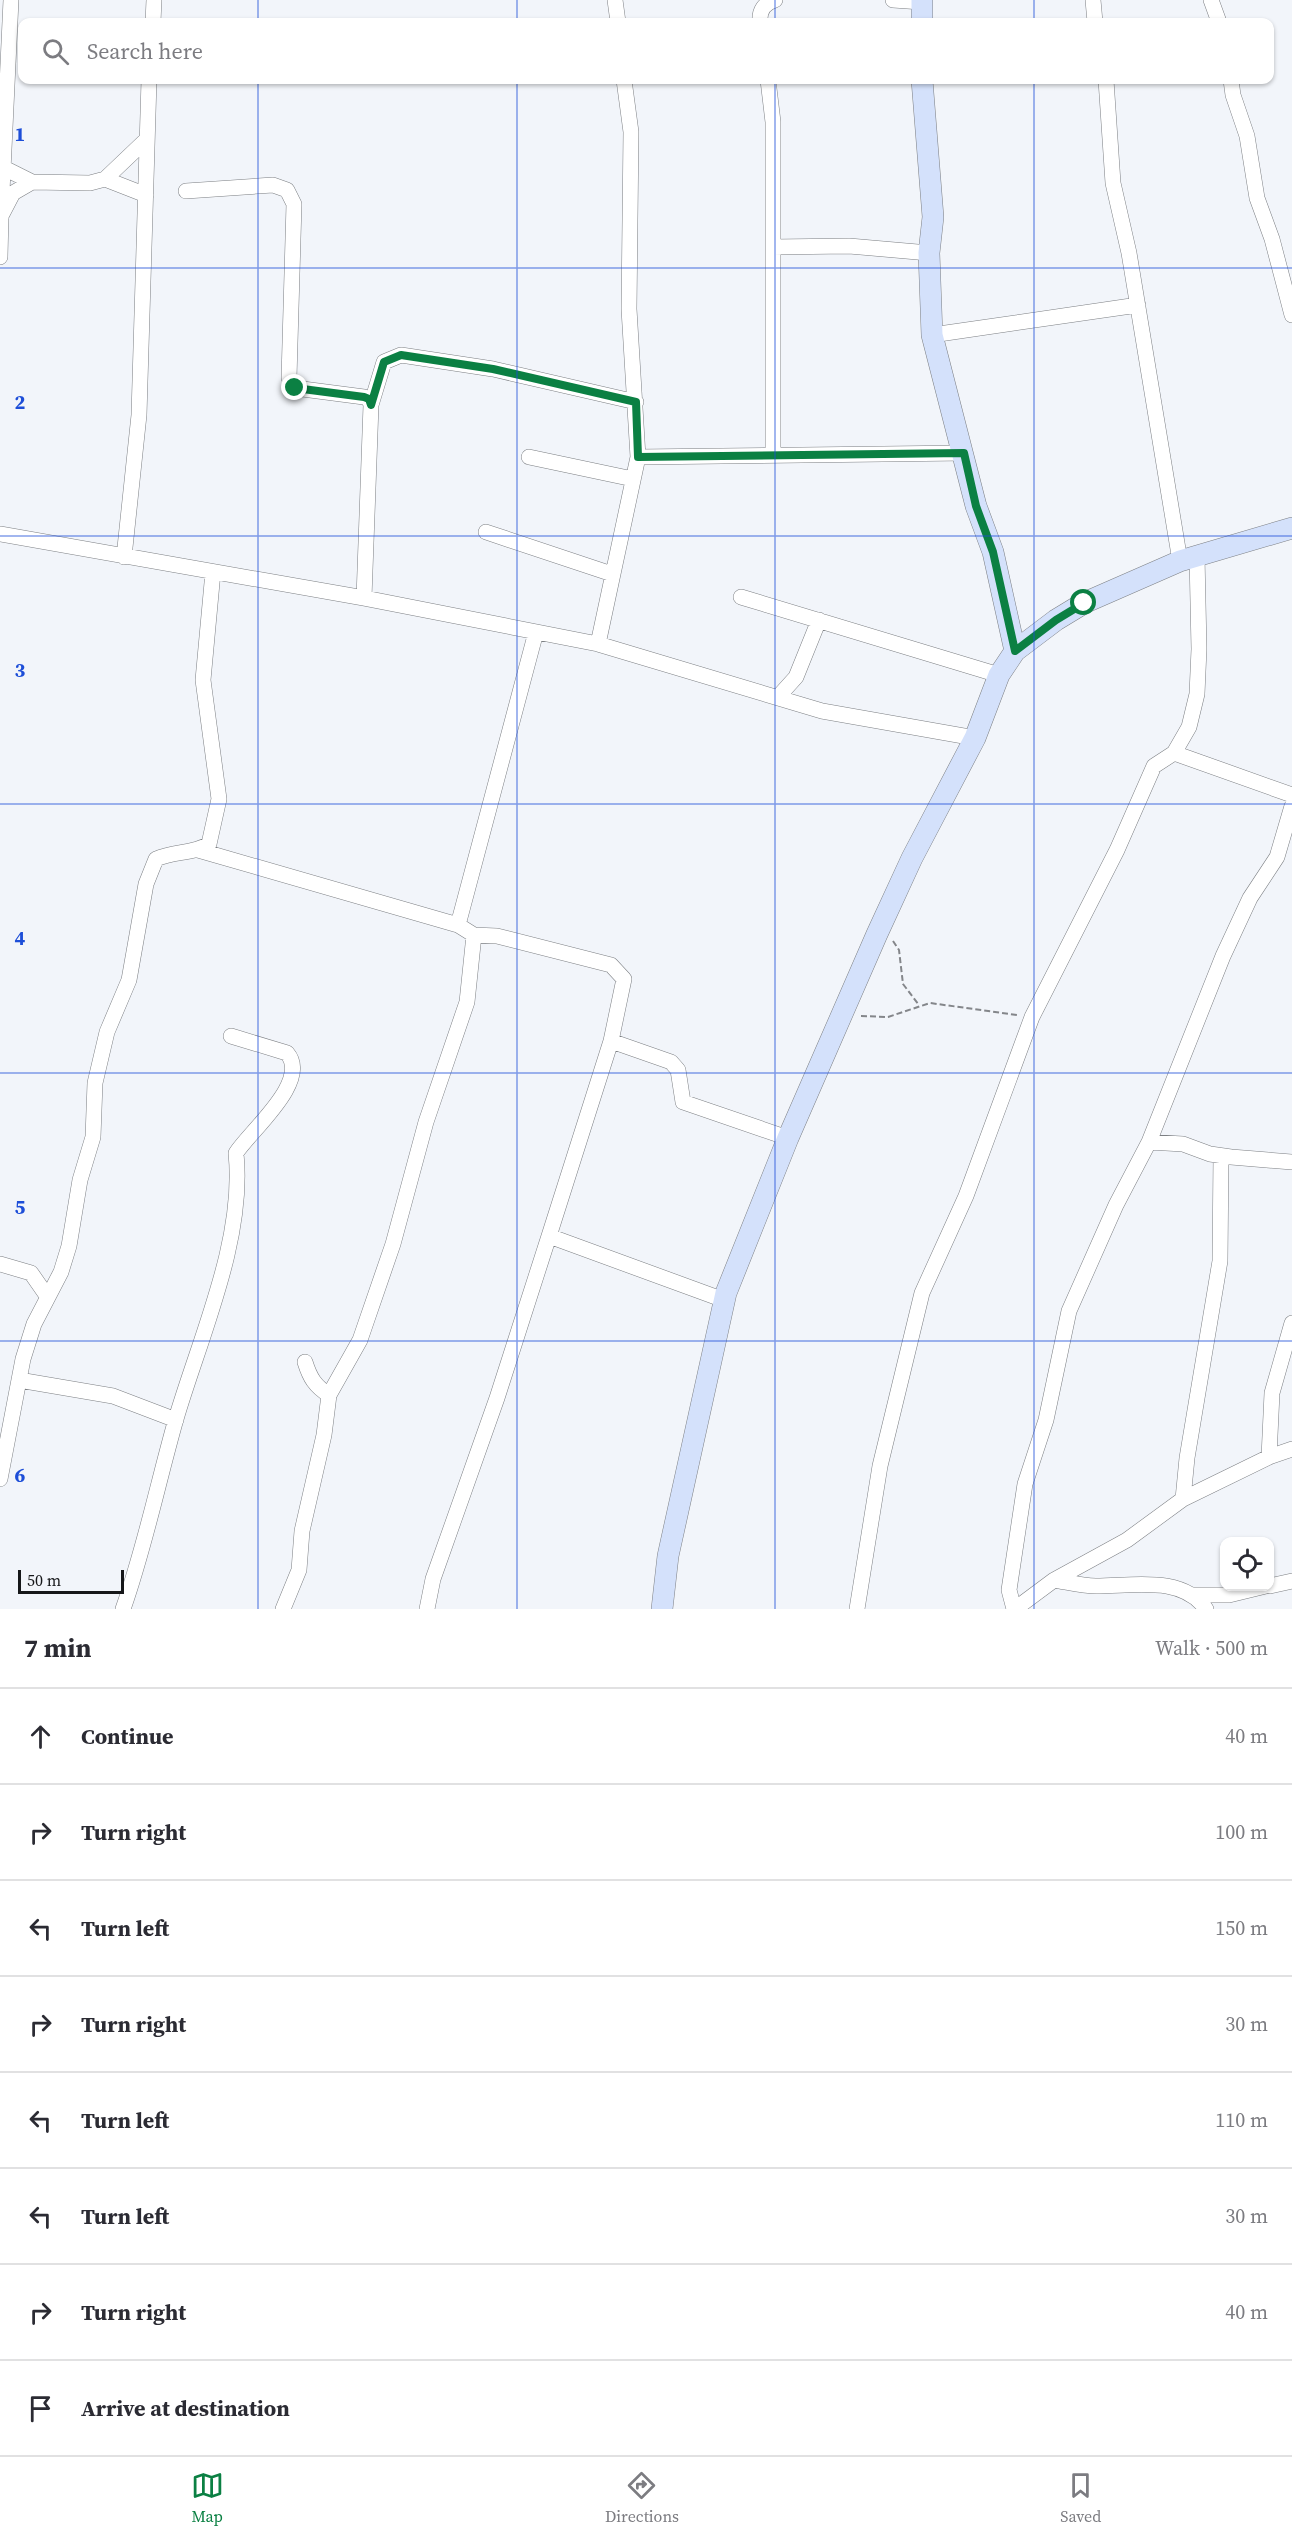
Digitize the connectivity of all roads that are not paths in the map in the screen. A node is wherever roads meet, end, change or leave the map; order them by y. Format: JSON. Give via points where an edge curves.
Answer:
{"nodes":[{"id":1,"x":11,"y":0,"type":"edge"},
{"id":2,"x":154,"y":0,"type":"edge"},
{"id":3,"x":615,"y":0,"type":"edge"},
{"id":4,"x":775,"y":0,"type":"edge"},
{"id":5,"x":893,"y":0,"type":"edge"},
{"id":6,"x":1093,"y":0,"type":"edge"},
{"id":7,"x":1211,"y":0,"type":"edge"},
{"id":8,"x":922,"y":8,"type":"edge"},
{"id":9,"x":153,"y":18,"type":"edge"},
{"id":10,"x":617,"y":18,"type":"edge"},
{"id":11,"x":761,"y":18,"type":"edge"},
{"id":12,"x":1095,"y":18,"type":"edge"},
{"id":13,"x":1217,"y":18,"type":"edge"},
{"id":14,"x":149,"y":84,"type":"edge"},
{"id":15,"x":625,"y":84,"type":"edge"},
{"id":16,"x":768,"y":84,"type":"edge"},
{"id":17,"x":922,"y":84,"type":"edge"},
{"id":18,"x":1106,"y":84,"type":"edge"},
{"id":19,"x":1232,"y":84,"type":"edge"},
{"id":20,"x":146,"y":140,"type":"junction"},
{"id":21,"x":2,"y":167,"type":"junction"},
{"id":22,"x":105,"y":178,"type":"junction"},
{"id":23,"x":32,"y":182,"type":"junction"},
{"id":24,"x":0,"y":190,"type":"edge"},
{"id":25,"x":186,"y":191,"type":"dead end"},
{"id":26,"x":146,"y":195,"type":"junction"},
{"id":27,"x":1,"y":216,"type":"edge"},
{"id":28,"x":773,"y":247,"type":"junction"},
{"id":29,"x":929,"y":253,"type":"junction"},
{"id":30,"x":0,"y":257,"type":"edge"},
{"id":31,"x":1138,"y":305,"type":"junction"},
{"id":32,"x":1292,"y":315,"type":"edge"},
{"id":33,"x":932,"y":335,"type":"junction"},
{"id":34,"x":636,"y":402,"type":"junction"},
{"id":35,"x":371,"y":405,"type":"junction"},
{"id":36,"x":964,"y":453,"type":"junction"},
{"id":37,"x":773,"y":455,"type":"junction"},
{"id":38,"x":529,"y":457,"type":"dead end"},
{"id":39,"x":638,"y":457,"type":"junction"},
{"id":40,"x":633,"y":479,"type":"junction"},
{"id":41,"x":1292,"y":528,"type":"edge"},
{"id":42,"x":486,"y":532,"type":"dead end"},
{"id":43,"x":0,"y":534,"type":"edge"},
{"id":44,"x":123,"y":557,"type":"junction"},
{"id":45,"x":1189,"y":559,"type":"junction"},
{"id":46,"x":213,"y":572,"type":"junction"},
{"id":47,"x":612,"y":574,"type":"junction"},
{"id":48,"x":741,"y":597,"type":"dead end"},
{"id":49,"x":364,"y":598,"type":"junction"},
{"id":50,"x":819,"y":620,"type":"junction"},
{"id":51,"x":536,"y":632,"type":"junction"},
{"id":52,"x":598,"y":644,"type":"junction"},
{"id":53,"x":1015,"y":651,"type":"junction"},
{"id":54,"x":999,"y":675,"type":"junction"},
{"id":55,"x":778,"y":697,"type":"junction"},
{"id":56,"x":975,"y":738,"type":"junction"},
{"id":57,"x":1174,"y":753,"type":"junction"},
{"id":58,"x":1292,"y":795,"type":"edge"},
{"id":59,"x":1292,"y":806,"type":"edge"},
{"id":60,"x":198,"y":850,"type":"junction"},
{"id":61,"x":458,"y":925,"type":"junction"},
{"id":62,"x":474,"y":935,"type":"junction"},
{"id":63,"x":231,"y":1036,"type":"dead end"},
{"id":64,"x":611,"y":1041,"type":"junction"},
{"id":65,"x":788,"y":1138,"type":"junction"},
{"id":66,"x":1149,"y":1142,"type":"junction"},
{"id":67,"x":1221,"y":1156,"type":"junction"},
{"id":68,"x":1292,"y":1162,"type":"edge"},
{"id":69,"x":549,"y":1236,"type":"junction"},
{"id":70,"x":0,"y":1264,"type":"edge"},
{"id":71,"x":47,"y":1296,"type":"junction"},
{"id":72,"x":724,"y":1300,"type":"junction"},
{"id":73,"x":1292,"y":1323,"type":"edge"},
{"id":74,"x":305,"y":1362,"type":"dead end"},
{"id":75,"x":20,"y":1380,"type":"junction"},
{"id":76,"x":329,"y":1395,"type":"junction"},
{"id":77,"x":176,"y":1420,"type":"junction"},
{"id":78,"x":1292,"y":1449,"type":"edge"},
{"id":79,"x":1269,"y":1457,"type":"junction"},
{"id":80,"x":0,"y":1479,"type":"edge"},
{"id":81,"x":1183,"y":1499,"type":"junction"},
{"id":82,"x":1054,"y":1580,"type":"junction"},
{"id":83,"x":1292,"y":1581,"type":"edge"},
{"id":84,"x":1274,"y":1585,"type":"edge"},
{"id":85,"x":1244,"y":1591,"type":"edge"},
{"id":86,"x":1194,"y":1595,"type":"junction"},
{"id":87,"x":123,"y":1609,"type":"edge"},
{"id":88,"x":283,"y":1609,"type":"edge"},
{"id":89,"x":427,"y":1609,"type":"edge"},
{"id":90,"x":662,"y":1609,"type":"edge"},
{"id":91,"x":857,"y":1609,"type":"edge"},
{"id":92,"x":1015,"y":1609,"type":"edge"},
{"id":93,"x":1206,"y":1609,"type":"edge"}],
"edges":[{"from":1,"to":21,"type":"street"},
{"from":2,"to":9,"type":"street"},
{"from":3,"to":10,"type":"street"},
{"from":4,"to":11,"type":"street","via":[[762,9]]},
{"from":5,"to":8,"type":"street"},
{"from":6,"to":12,"type":"street"},
{"from":7,"to":13,"type":"street"},
{"from":14,"to":20,"type":"street"},
{"from":15,"to":34,"type":"street","via":[[631,132],[629,309]]},
{"from":16,"to":28,"type":"street","via":[[773,122]]},
{"from":17,"to":29,"type":"street","via":[[933,217]]},
{"from":18,"to":31,"type":"street","via":[[1113,183]]},
{"from":19,"to":32,"type":"street","via":[[1247,136],[1257,198]]},
{"from":20,"to":22,"type":"street"},
{"from":20,"to":26,"type":"street"},
{"from":21,"to":23,"type":"street"},
{"from":21,"to":24,"type":"street"},
{"from":22,"to":23,"type":"street","via":[[90,183]]},
{"from":22,"to":26,"type":"street"},
{"from":23,"to":27,"type":"street","via":[[13,193]]},
{"from":24,"to":27,"type":"street"},
{"from":25,"to":35,"type":"street","via":[[273,185],[287,190],[294,204],[289,378],[295,388],[364,397]]},
{"from":26,"to":44,"type":"street","via":[[139,415]]},
{"from":27,"to":30,"type":"street"},
{"from":28,"to":29,"type":"street","via":[[849,246]]},
{"from":28,"to":37,"type":"street"},
{"from":29,"to":33,"type":"street"},
{"from":31,"to":33,"type":"street"},
{"from":31,"to":45,"type":"street"},
{"from":33,"to":36,"type":"street"},
{"from":34,"to":35,"type":"street","via":[[493,369],[401,355],[384,362]]},
{"from":34,"to":39,"type":"street"},
{"from":35,"to":49,"type":"street"},
{"from":36,"to":37,"type":"street"},
{"from":36,"to":53,"type":"street","via":[[976,506],[993,552]]},
{"from":37,"to":39,"type":"street"},
{"from":38,"to":40,"type":"street"},
{"from":39,"to":40,"type":"street"},
{"from":40,"to":47,"type":"street"},
{"from":41,"to":45,"type":"street"},
{"from":42,"to":47,"type":"street"},
{"from":43,"to":44,"type":"street"},
{"from":44,"to":46,"type":"street"},
{"from":45,"to":53,"type":"street","via":[[1084,603]]},
{"from":45,"to":57,"type":"street","via":[[1199,649],[1197,694],[1189,727]]},
{"from":46,"to":49,"type":"street"},
{"from":46,"to":60,"type":"street","via":[[203,680],[219,799],[209,844]]},
{"from":47,"to":52,"type":"street"},
{"from":48,"to":50,"type":"street"},
{"from":49,"to":51,"type":"street"},
{"from":50,"to":54,"type":"street"},
{"from":50,"to":55,"type":"street","via":[[796,677]]},
{"from":51,"to":52,"type":"street"},
{"from":51,"to":61,"type":"street"},
{"from":52,"to":55,"type":"street"},
{"from":53,"to":54,"type":"street"},
{"from":54,"to":56,"type":"street"},
{"from":55,"to":56,"type":"street","via":[[822,711]]},
{"from":56,"to":65,"type":"street","via":[[912,858]]},
{"from":57,"to":58,"type":"street"},
{"from":57,"to":91,"type":"street","via":[[1154,766],[1117,850],[1032,1017],[966,1196],[922,1293],[880,1466]]},
{"from":59,"to":66,"type":"street","via":[[1277,857],[1250,898],[1223,956]]},
{"from":60,"to":61,"type":"street"},
{"from":60,"to":71,"type":"street","via":[[156,859],[146,884],[129,980],[108,1032],[95,1083],[93,1137],[80,1180],[69,1246],[61,1272]]},
{"from":61,"to":62,"type":"street"},
{"from":62,"to":64,"type":"street","via":[[497,936],[610,965],[624,979]]},
{"from":62,"to":76,"type":"street","via":[[467,1002],[426,1122],[393,1244],[360,1340]]},
{"from":63,"to":77,"type":"street","via":[[287,1053],[294,1064],[294,1076],[266,1119],[236,1153],[234,1219],[218,1286]]},
{"from":64,"to":65,"type":"street","via":[[671,1062],[678,1070],[683,1102]]},
{"from":64,"to":69,"type":"street"},
{"from":65,"to":72,"type":"street"},
{"from":66,"to":67,"type":"street","via":[[1183,1144]]},
{"from":66,"to":92,"type":"street","via":[[1069,1311],[1046,1420],[1025,1484],[1009,1590]]},
{"from":67,"to":68,"type":"street"},
{"from":67,"to":81,"type":"street","via":[[1220,1261]]},
{"from":69,"to":72,"type":"street"},
{"from":69,"to":89,"type":"street","via":[[433,1579]]},
{"from":70,"to":71,"type":"street","via":[[31,1272]]},
{"from":71,"to":75,"type":"street","via":[[34,1324]]},
{"from":72,"to":90,"type":"street","via":[[668,1556]]},
{"from":73,"to":79,"type":"street","via":[[1272,1393]]},
{"from":74,"to":76,"type":"street","via":[[313,1382]]},
{"from":75,"to":77,"type":"street","via":[[113,1396]]},
{"from":75,"to":80,"type":"street"},
{"from":76,"to":88,"type":"street","via":[[302,1531],[299,1570]]},
{"from":77,"to":87,"type":"street"},
{"from":78,"to":79,"type":"street"},
{"from":79,"to":81,"type":"street"},
{"from":81,"to":82,"type":"street","via":[[1127,1540]]},
{"from":82,"to":86,"type":"street","via":[[1093,1586],[1147,1584]]},
{"from":82,"to":92,"type":"street"},
{"from":83,"to":84,"type":"street"},
{"from":85,"to":86,"type":"street","via":[[1219,1596]]},
{"from":86,"to":93,"type":"street"}]}
